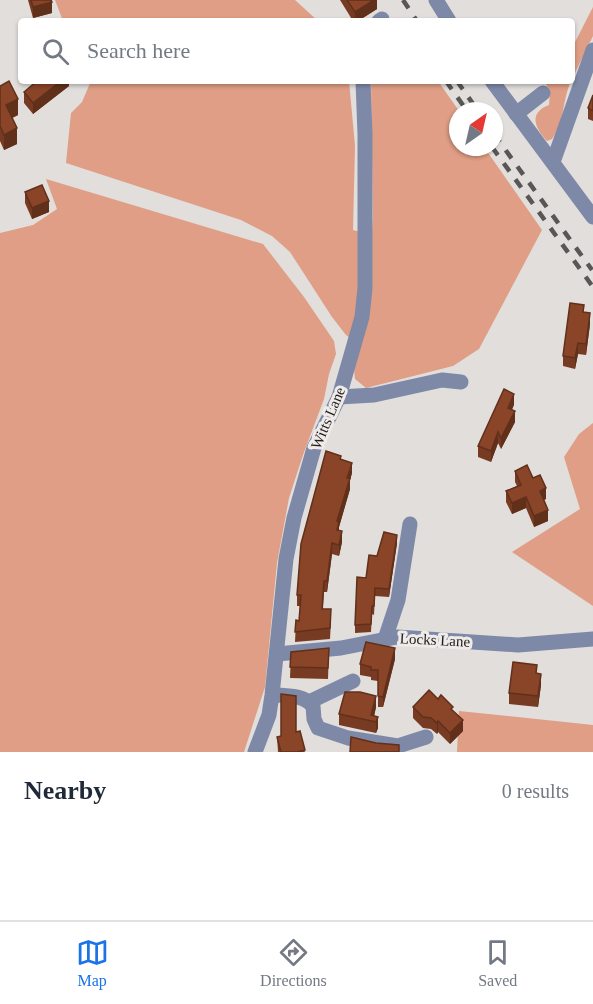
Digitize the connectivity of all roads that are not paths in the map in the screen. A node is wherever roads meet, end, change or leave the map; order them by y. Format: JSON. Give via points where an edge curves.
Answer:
{"nodes":[{"id":1,"x":436,"y":0,"type":"edge"},
{"id":2,"x":447,"y":18,"type":"edge"},
{"id":3,"x":593,"y":50,"type":"edge"},
{"id":4,"x":363,"y":84,"type":"edge"},
{"id":5,"x":494,"y":84,"type":"edge"},
{"id":6,"x":543,"y":93,"type":"dead end"},
{"id":7,"x":516,"y":114,"type":"junction"},
{"id":8,"x":553,"y":162,"type":"junction"},
{"id":9,"x":593,"y":217,"type":"edge"},
{"id":10,"x":461,"y":382,"type":"dead end"},
{"id":11,"x":339,"y":397,"type":"junction"},
{"id":12,"x":410,"y":524,"type":"dead end"},
{"id":13,"x":385,"y":639,"type":"junction"},
{"id":14,"x":593,"y":639,"type":"edge"},
{"id":15,"x":277,"y":654,"type":"junction"},
{"id":16,"x":353,"y":681,"type":"dead end"},
{"id":17,"x":272,"y":695,"type":"junction"},
{"id":18,"x":309,"y":702,"type":"junction"},
{"id":19,"x":426,"y":737,"type":"dead end"},
{"id":20,"x":255,"y":752,"type":"edge"}],
"edges":[{"from":1,"to":2,"type":"street"},
{"from":3,"to":8,"type":"street"},
{"from":4,"to":11,"type":"street","name":"Witts Lane","via":[[365,288],[362,317]]},
{"from":5,"to":7,"type":"street"},
{"from":6,"to":7,"type":"street"},
{"from":7,"to":8,"type":"street"},
{"from":8,"to":9,"type":"street"},
{"from":10,"to":11,"type":"street","via":[[442,380],[374,395]]},
{"from":11,"to":15,"type":"street","name":"Witts Lane","via":[[314,448],[294,518]]},
{"from":12,"to":13,"type":"street","via":[[398,600]]},
{"from":13,"to":14,"type":"street","name":"Locks Lane","via":[[518,645]]},
{"from":13,"to":15,"type":"street","name":"Locks Lane"},
{"from":15,"to":17,"type":"street","name":"Witts Lane"},
{"from":16,"to":18,"type":"street"},
{"from":17,"to":18,"type":"street","via":[[300,697]]},
{"from":17,"to":20,"type":"street","name":"Witts Lane"},
{"from":18,"to":19,"type":"street","via":[[322,731],[398,746]]}]}
